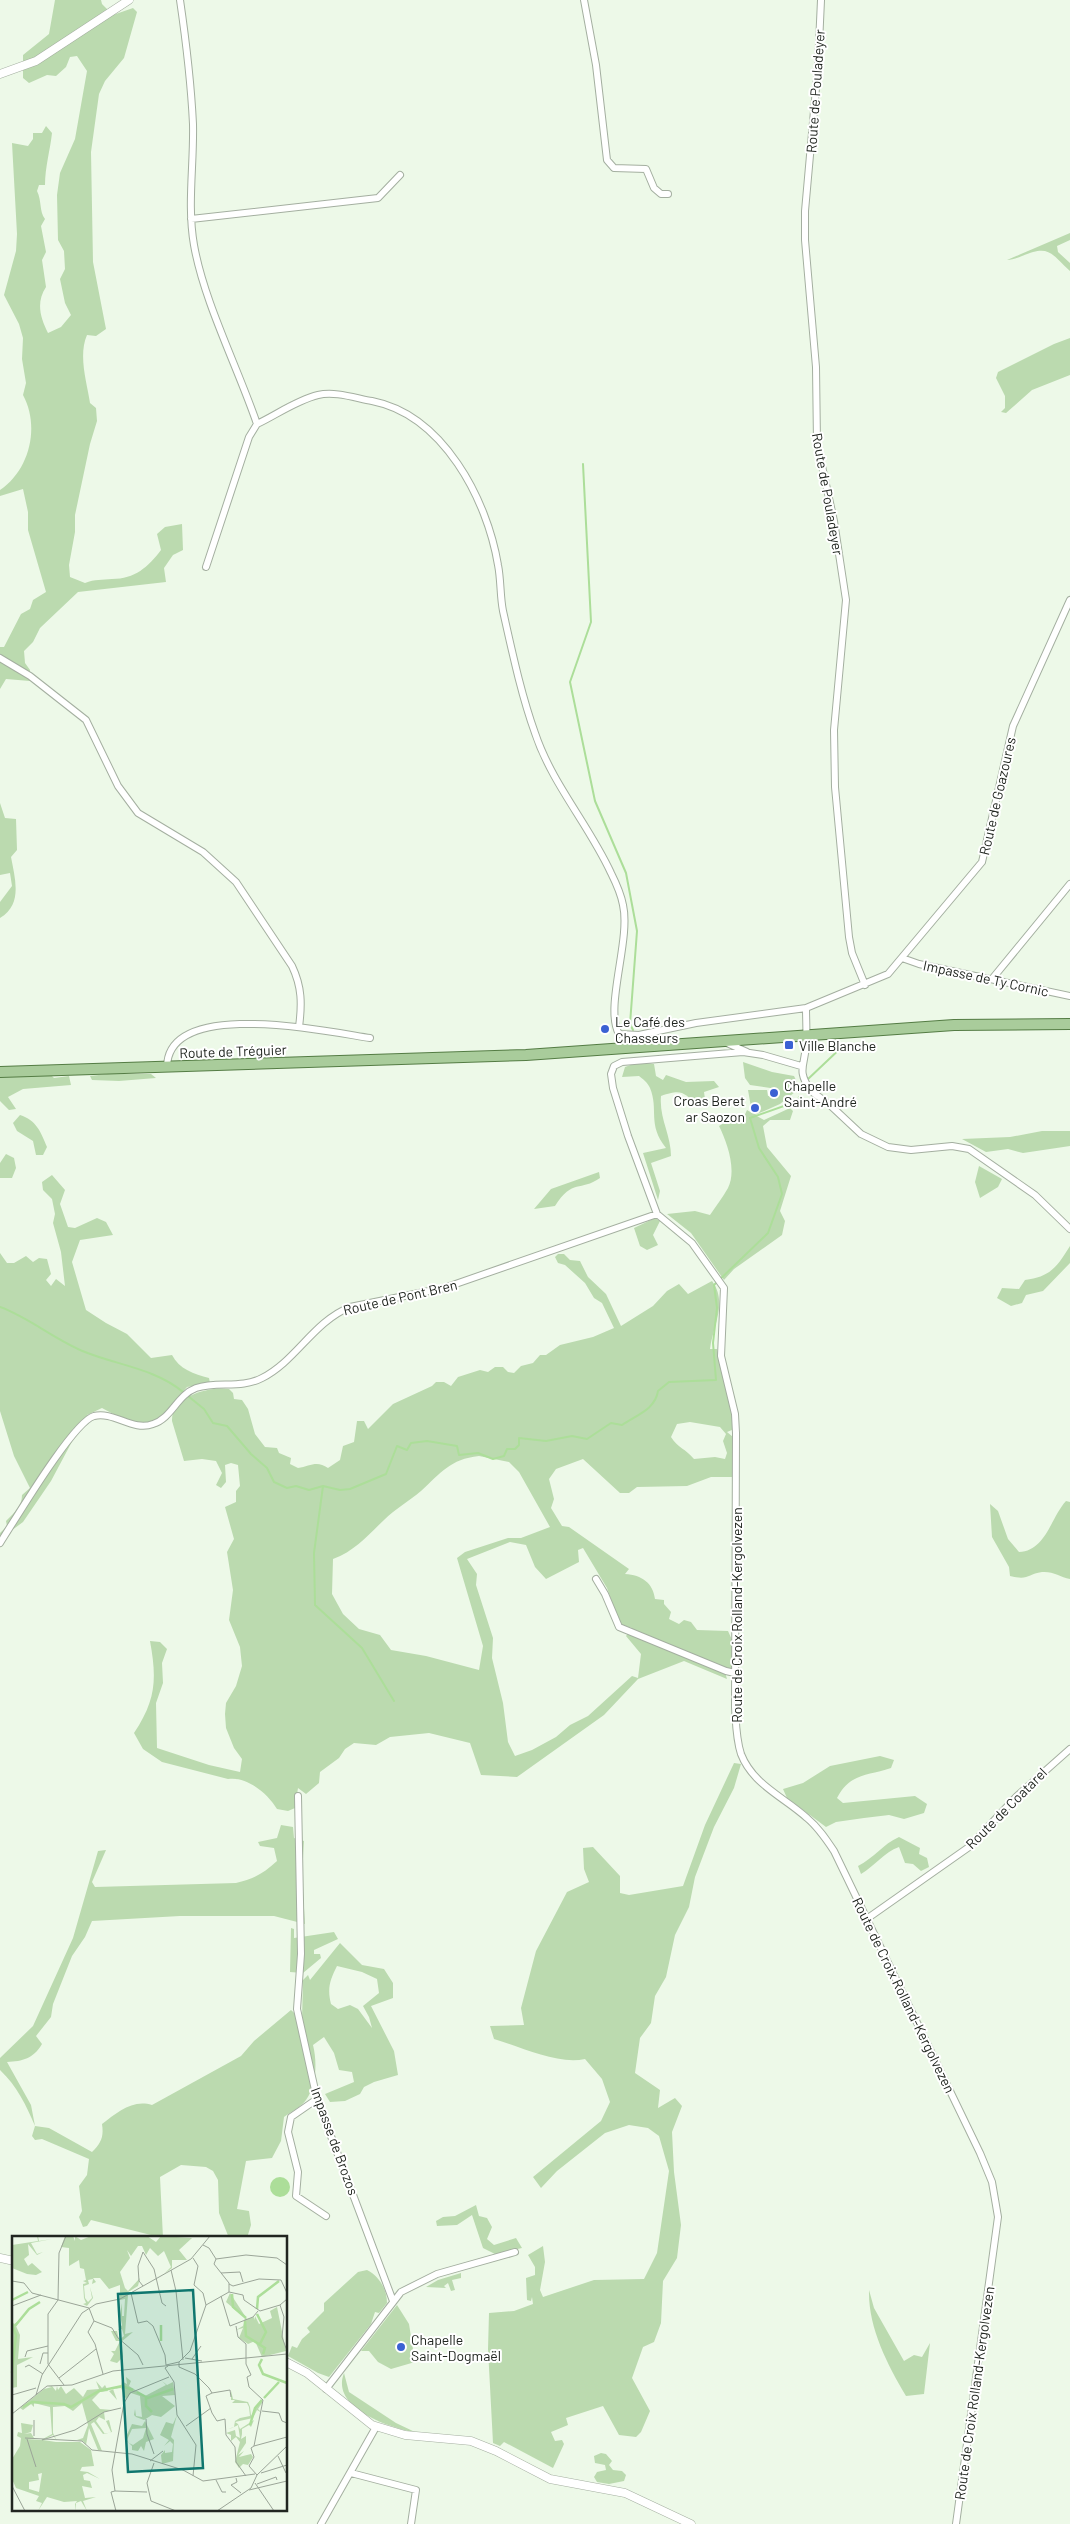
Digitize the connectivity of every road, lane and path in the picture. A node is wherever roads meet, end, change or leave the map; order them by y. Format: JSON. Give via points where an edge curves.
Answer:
{"nodes":[{"id":1,"x":129,"y":0,"type":"edge"},
{"id":2,"x":180,"y":0,"type":"edge"},
{"id":3,"x":584,"y":0,"type":"edge"},
{"id":4,"x":821,"y":0,"type":"edge"},
{"id":5,"x":0,"y":74,"type":"edge"},
{"id":6,"x":400,"y":175,"type":"dead end"},
{"id":7,"x":668,"y":194,"type":"dead end"},
{"id":8,"x":191,"y":219,"type":"junction"},
{"id":9,"x":257,"y":424,"type":"junction"},
{"id":10,"x":206,"y":567,"type":"dead end"},
{"id":11,"x":1070,"y":600,"type":"edge"},
{"id":12,"x":0,"y":658,"type":"edge"},
{"id":13,"x":1070,"y":884,"type":"edge"},
{"id":14,"x":902,"y":958,"type":"junction"},
{"id":15,"x":992,"y":978,"type":"junction"},
{"id":16,"x":865,"y":985,"type":"junction"},
{"id":17,"x":1070,"y":996,"type":"edge"},
{"id":18,"x":806,"y":1008,"type":"junction"},
{"id":19,"x":1070,"y":1024,"type":"edge"},
{"id":20,"x":299,"y":1027,"type":"junction"},
{"id":21,"x":806,"y":1036,"type":"junction"},
{"id":22,"x":370,"y":1038,"type":"dead end"},
{"id":23,"x":723,"y":1041,"type":"junction"},
{"id":24,"x":749,"y":1053,"type":"junction"},
{"id":25,"x":802,"y":1066,"type":"junction"},
{"id":26,"x":167,"y":1067,"type":"junction"},
{"id":27,"x":0,"y":1072,"type":"edge"},
{"id":28,"x":657,"y":1214,"type":"junction"},
{"id":29,"x":1070,"y":1229,"type":"edge"},
{"id":30,"x":0,"y":1543,"type":"edge"},
{"id":31,"x":596,"y":1579,"type":"dead end"},
{"id":32,"x":735,"y":1673,"type":"junction"},
{"id":33,"x":1070,"y":1749,"type":"edge"},
{"id":34,"x":298,"y":1796,"type":"dead end"},
{"id":35,"x":868,"y":1918,"type":"junction"},
{"id":36,"x":317,"y":2098,"type":"junction"},
{"id":37,"x":326,"y":2216,"type":"dead end"},
{"id":38,"x":515,"y":2252,"type":"dead end"},
{"id":39,"x":393,"y":2301,"type":"junction"},
{"id":40,"x":288,"y":2363,"type":"edge"},
{"id":41,"x":326,"y":2389,"type":"junction"},
{"id":42,"x":376,"y":2427,"type":"junction"},
{"id":43,"x":351,"y":2473,"type":"junction"},
{"id":44,"x":321,"y":2524,"type":"edge"},
{"id":45,"x":411,"y":2524,"type":"edge"},
{"id":46,"x":691,"y":2524,"type":"edge"},
{"id":47,"x":956,"y":2524,"type":"edge"}],
"edges":[{"from":1,"to":5,"type":"street","via":[[36,62]]},
{"from":2,"to":8,"type":"street","via":[[193,125]]},
{"from":3,"to":7,"type":"street","via":[[596,65],[607,160],[614,168],[646,169],[654,188],[661,194]]},
{"from":4,"to":16,"type":"street","name":"Route de Pouladeyer","via":[[805,240],[816,367],[817,443],[834,520],[846,600],[834,730],[836,803],[848,937]]},
{"from":6,"to":8,"type":"street","via":[[378,198]]},
{"from":8,"to":9,"type":"street","via":[[200,270]]},
{"from":9,"to":10,"type":"street","via":[[249,437]]},
{"from":9,"to":18,"type":"street","name":"Route de Goazoures","via":[[321,394],[381,403],[408,413],[420,423],[466,476],[489,527],[498,565],[502,608],[536,736],[548,764],[600,850],[623,903],[626,925],[615,1018],[619,1034],[639,1035]]},
{"from":11,"to":14,"type":"street","name":"Route de Goazoures","via":[[1013,726],[982,862]]},
{"from":12,"to":20,"type":"street","via":[[30,676],[86,720],[118,786],[138,813],[203,852],[236,882],[292,966],[299,982]]},
{"from":13,"to":15,"type":"street"},
{"from":14,"to":15,"type":"street","name":"Impasse de Ty Cornic"},
{"from":14,"to":16,"type":"street","name":"Route de Goazoures","via":[[883,978]]},
{"from":15,"to":17,"type":"street","name":"Impasse de Ty Cornic"},
{"from":16,"to":18,"type":"street","name":"Route de Goazoures"},
{"from":18,"to":21,"type":"street"},
{"from":19,"to":21,"type":"main road","name":"Route de Tréguier","via":[[954,1025]]},
{"from":20,"to":22,"type":"street"},
{"from":20,"to":26,"type":"street","via":[[254,1022],[195,1032],[180,1039],[171,1049]]},
{"from":21,"to":23,"type":"main road","name":"Route de Tréguier"},
{"from":21,"to":25,"type":"street"},
{"from":23,"to":24,"type":"street"},
{"from":23,"to":26,"type":"main road","name":"Route de Tréguier","via":[[466,1057]]},
{"from":24,"to":25,"type":"street","name":"Route de Croix Rolland-Kergolvezen"},
{"from":24,"to":28,"type":"street","name":"Route de Croix Rolland-Kergolvezen","via":[[632,1060],[618,1063],[612,1069],[612,1082],[628,1136]]},
{"from":25,"to":29,"type":"street","via":[[813,1094],[871,1140],[903,1150],[952,1146],[969,1149],[1035,1195]]},
{"from":26,"to":27,"type":"main road","name":"Route de Tréguier"},
{"from":28,"to":30,"type":"street","name":"Route de Pont Bren","via":[[450,1286],[336,1312],[271,1373],[248,1384],[194,1389],[183,1396],[168,1416],[151,1425],[136,1425],[102,1415],[92,1417],[64,1447]]},
{"from":28,"to":32,"type":"street","name":"Route de Croix Rolland-Kergolvezen","via":[[692,1243],[724,1291],[720,1350],[736,1424]]},
{"from":31,"to":32,"type":"street","via":[[619,1627]]},
{"from":32,"to":35,"type":"street","name":"Route de Croix Rolland-Kergolvezen","via":[[736,1724],[746,1763],[764,1786],[819,1829],[834,1851]]},
{"from":33,"to":35,"type":"street","name":"Route de Coatarel","via":[[969,1847]]},
{"from":34,"to":36,"type":"street","name":"Impasse de Brozos","via":[[301,1954],[297,2009]]},
{"from":35,"to":47,"type":"street","name":"Route de Croix Rolland-Kergolvezen","via":[[980,2152],[996,2200],[998,2218]]},
{"from":36,"to":37,"type":"street","via":[[291,2117],[288,2132],[298,2172],[296,2196]]},
{"from":36,"to":39,"type":"street","name":"Impasse de Brozos"},
{"from":38,"to":39,"type":"street","via":[[437,2274],[401,2292]]},
{"from":39,"to":41,"type":"street"},
{"from":40,"to":41,"type":"street"},
{"from":41,"to":42,"type":"street"},
{"from":42,"to":43,"type":"street"},
{"from":42,"to":46,"type":"street","via":[[405,2435],[471,2441],[550,2479],[625,2493]]},
{"from":43,"to":44,"type":"street"},
{"from":43,"to":45,"type":"street","via":[[416,2490]]}]}
